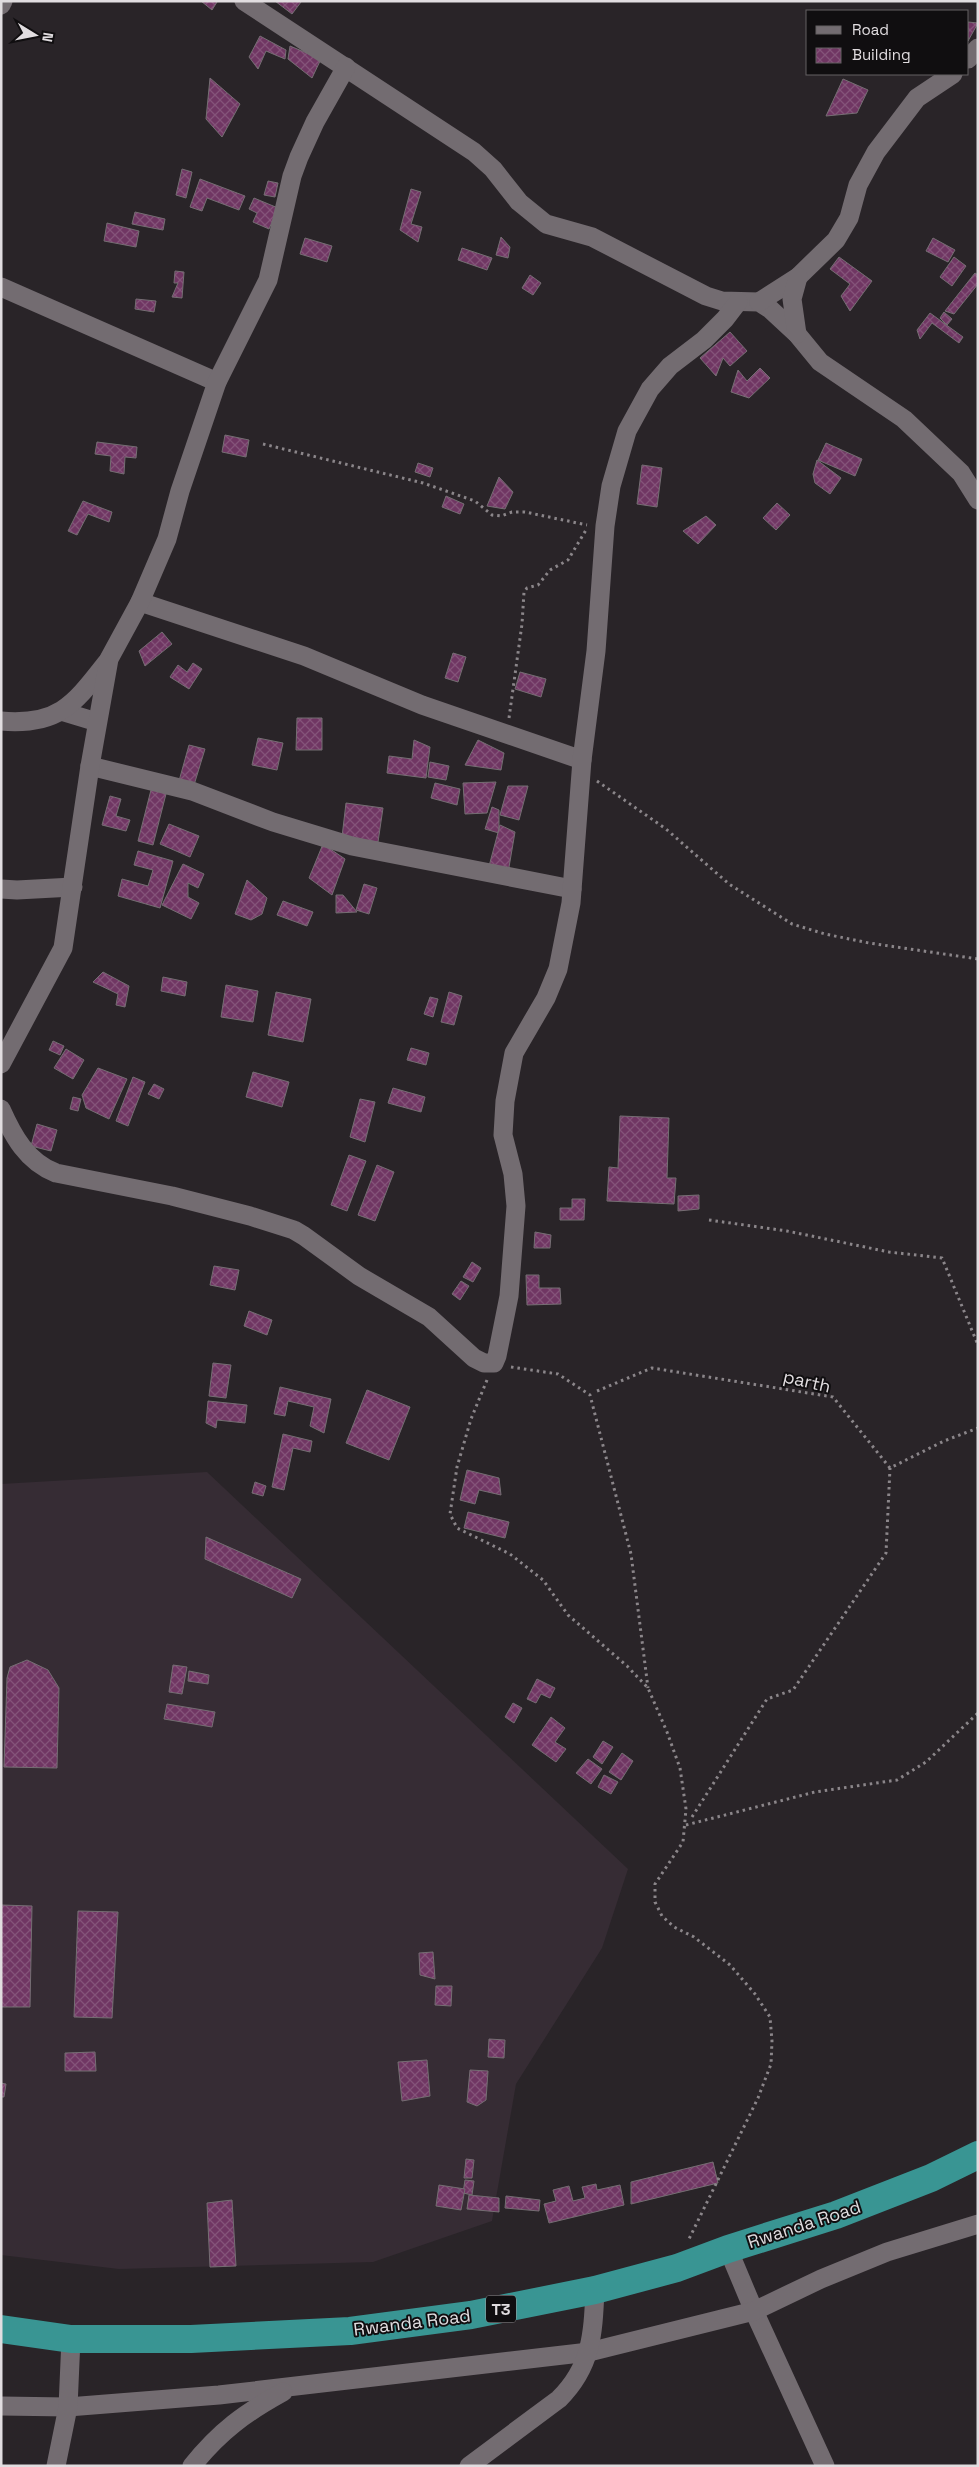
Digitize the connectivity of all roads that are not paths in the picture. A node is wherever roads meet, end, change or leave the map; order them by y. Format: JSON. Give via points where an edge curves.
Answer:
{"nodes":[{"id":1,"x":244,"y":1,"type":"edge"},
{"id":2,"x":978,"y":48,"type":"edge"},
{"id":3,"x":969,"y":58,"type":"edge"},
{"id":4,"x":346,"y":67,"type":"junction"},
{"id":5,"x":952,"y":75,"type":"edge"},
{"id":6,"x":798,"y":277,"type":"junction"},
{"id":7,"x":1,"y":286,"type":"edge"},
{"id":8,"x":738,"y":302,"type":"junction"},
{"id":9,"x":760,"y":302,"type":"junction"},
{"id":10,"x":797,"y":334,"type":"junction"},
{"id":11,"x":217,"y":382,"type":"junction"},
{"id":12,"x":978,"y":500,"type":"edge"},
{"id":13,"x":140,"y":602,"type":"junction"},
{"id":14,"x":109,"y":659,"type":"junction"},
{"id":15,"x":64,"y":712,"type":"junction"},
{"id":16,"x":1,"y":721,"type":"edge"},
{"id":17,"x":97,"y":722,"type":"junction"},
{"id":18,"x":90,"y":766,"type":"junction"},
{"id":19,"x":582,"y":766,"type":"junction"},
{"id":20,"x":73,"y":887,"type":"junction"},
{"id":21,"x":1,"y":889,"type":"edge"},
{"id":22,"x":572,"y":889,"type":"junction"},
{"id":23,"x":1,"y":1064,"type":"edge"},
{"id":24,"x":1,"y":1109,"type":"edge"},
{"id":25,"x":978,"y":2155,"type":"edge"},
{"id":26,"x":978,"y":2224,"type":"edge"},
{"id":27,"x":728,"y":2249,"type":"junction"},
{"id":28,"x":595,"y":2290,"type":"junction"},
{"id":29,"x":754,"y":2311,"type":"junction"},
{"id":30,"x":1,"y":2329,"type":"edge"},
{"id":31,"x":71,"y":2338,"type":"junction"},
{"id":32,"x":589,"y":2352,"type":"junction"},
{"id":33,"x":291,"y":2388,"type":"junction"},
{"id":34,"x":1,"y":2406,"type":"edge"},
{"id":35,"x":68,"y":2407,"type":"junction"},
{"id":36,"x":56,"y":2466,"type":"edge"},
{"id":37,"x":192,"y":2466,"type":"edge"},
{"id":38,"x":469,"y":2466,"type":"edge"},
{"id":39,"x":825,"y":2466,"type":"edge"}],
"edges":[{"from":1,"to":4,"type":"street"},
{"from":2,"to":3,"type":"street"},
{"from":4,"to":8,"type":"street","via":[[479,156],[519,202],[546,224],[592,237],[692,291],[722,301]]},
{"from":4,"to":11,"type":"street","via":[[299,157],[268,280]]},
{"from":5,"to":6,"type":"street","via":[[917,98],[876,152],[858,185],[848,218],[836,240]]},
{"from":6,"to":9,"type":"street"},
{"from":6,"to":10,"type":"street","via":[[792,299]]},
{"from":7,"to":11,"type":"street"},
{"from":8,"to":9,"type":"street"},
{"from":8,"to":19,"type":"street","via":[[704,340],[670,366],[650,389],[627,431],[597,525],[596,650]]},
{"from":9,"to":10,"type":"street"},
{"from":10,"to":12,"type":"street","via":[[820,362],[904,418],[961,473]]},
{"from":11,"to":13,"type":"street","via":[[167,539]]},
{"from":13,"to":14,"type":"street"},
{"from":13,"to":19,"type":"street","via":[[304,656]]},
{"from":14,"to":15,"type":"street"},
{"from":14,"to":17,"type":"street"},
{"from":15,"to":16,"type":"street","via":[[40,720]]},
{"from":15,"to":17,"type":"street"},
{"from":17,"to":18,"type":"street"},
{"from":18,"to":20,"type":"street"},
{"from":18,"to":22,"type":"street","via":[[192,791],[273,822],[352,846]]},
{"from":19,"to":22,"type":"street"},
{"from":20,"to":21,"type":"street"},
{"from":20,"to":23,"type":"street","via":[[63,948]]},
{"from":22,"to":24,"type":"street","via":[[558,968],[546,998],[514,1053],[509,1076],[503,1135],[515,1186],[516,1224],[509,1296],[498,1356],[491,1364],[466,1352],[430,1317],[359,1276],[294,1230],[172,1196],[56,1173],[41,1167],[20,1146]]},
{"from":25,"to":27,"type":"highway","name":"Rwanda Road","number":"T3","via":[[932,2178],[836,2215]]},
{"from":26,"to":29,"type":"street","via":[[887,2252]]},
{"from":27,"to":28,"type":"highway","name":"Rwanda Road","number":"T3","via":[[677,2268]]},
{"from":27,"to":29,"type":"street"},
{"from":28,"to":31,"type":"highway","name":"Rwanda Road","number":"T3","via":[[471,2315],[350,2331],[191,2339]]},
{"from":28,"to":32,"type":"street"},
{"from":29,"to":32,"type":"street"},
{"from":29,"to":39,"type":"street"},
{"from":30,"to":31,"type":"highway","name":"Rwanda Road","number":"T3"},
{"from":31,"to":35,"type":"street"},
{"from":32,"to":33,"type":"street"},
{"from":32,"to":38,"type":"street","via":[[576,2379],[559,2399]]},
{"from":33,"to":35,"type":"street"},
{"from":33,"to":37,"type":"street","via":[[244,2414]]},
{"from":34,"to":35,"type":"street"},
{"from":35,"to":36,"type":"street"}]}
